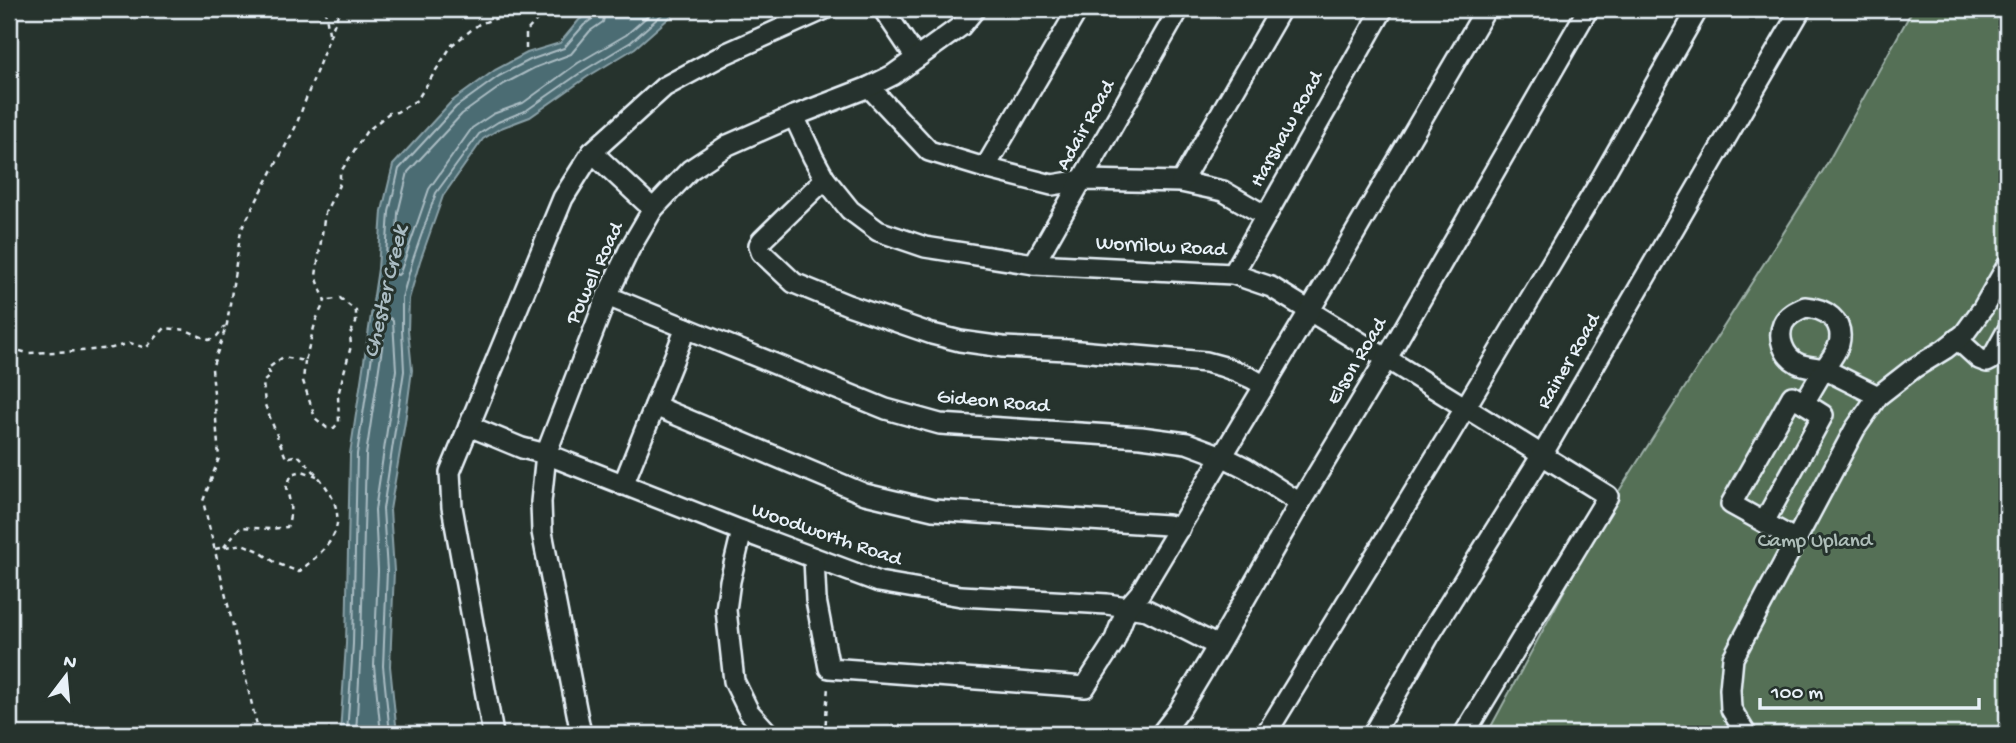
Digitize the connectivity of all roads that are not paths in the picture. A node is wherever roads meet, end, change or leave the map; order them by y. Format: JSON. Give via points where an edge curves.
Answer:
{"nodes":[{"id":1,"x":825,"y":9,"type":"edge"},
{"id":2,"x":883,"y":9,"type":"edge"},
{"id":3,"x":975,"y":9,"type":"edge"},
{"id":4,"x":1077,"y":9,"type":"edge"},
{"id":5,"x":1179,"y":9,"type":"edge"},
{"id":6,"x":1281,"y":9,"type":"edge"},
{"id":7,"x":1383,"y":9,"type":"edge"},
{"id":8,"x":1486,"y":9,"type":"edge"},
{"id":9,"x":1587,"y":9,"type":"edge"},
{"id":10,"x":1698,"y":9,"type":"edge"},
{"id":11,"x":1801,"y":9,"type":"edge"},
{"id":12,"x":916,"y":58,"type":"junction"},
{"id":13,"x":869,"y":87,"type":"junction"},
{"id":14,"x":794,"y":116,"type":"junction"},
{"id":15,"x":592,"y":152,"type":"junction"},
{"id":16,"x":985,"y":168,"type":"junction"},
{"id":17,"x":825,"y":179,"type":"junction"},
{"id":18,"x":1083,"y":180,"type":"junction"},
{"id":19,"x":1181,"y":182,"type":"junction"},
{"id":20,"x":653,"y":209,"type":"junction"},
{"id":21,"x":1266,"y":216,"type":"junction"},
{"id":22,"x":1034,"y":264,"type":"junction"},
{"id":23,"x":2007,"y":267,"type":"edge"},
{"id":24,"x":1233,"y":274,"type":"junction"},
{"id":25,"x":607,"y":296,"type":"junction"},
{"id":26,"x":1310,"y":310,"type":"junction"},
{"id":27,"x":686,"y":328,"type":"junction"},
{"id":28,"x":2007,"y":331,"type":"edge"},
{"id":29,"x":1957,"y":339,"type":"junction"},
{"id":30,"x":1387,"y":358,"type":"junction"},
{"id":31,"x":1265,"y":386,"type":"junction"},
{"id":32,"x":1878,"y":396,"type":"junction"},
{"id":33,"x":1804,"y":403,"type":"junction"},
{"id":34,"x":654,"y":407,"type":"junction"},
{"id":35,"x":1465,"y":407,"type":"junction"},
{"id":36,"x":469,"y":426,"type":"junction"},
{"id":37,"x":546,"y":454,"type":"junction"},
{"id":38,"x":1542,"y":455,"type":"junction"},
{"id":39,"x":1223,"y":456,"type":"junction"},
{"id":40,"x":623,"y":485,"type":"junction"},
{"id":41,"x":1300,"y":503,"type":"junction"},
{"id":42,"x":1764,"y":522,"type":"junction"},
{"id":43,"x":1180,"y":528,"type":"junction"},
{"id":44,"x":742,"y":531,"type":"junction"},
{"id":45,"x":1796,"y":540,"type":"junction"},
{"id":46,"x":814,"y":558,"type":"junction"},
{"id":47,"x":1127,"y":608,"type":"junction"},
{"id":48,"x":1219,"y":646,"type":"junction"},
{"id":49,"x":493,"y":734,"type":"edge"},
{"id":50,"x":581,"y":734,"type":"edge"},
{"id":51,"x":769,"y":734,"type":"edge"},
{"id":52,"x":1161,"y":734,"type":"edge"},
{"id":53,"x":1266,"y":734,"type":"edge"},
{"id":54,"x":1373,"y":734,"type":"edge"},
{"id":55,"x":1464,"y":734,"type":"edge"},
{"id":56,"x":1746,"y":734,"type":"edge"}],
"edges":[{"from":1,"to":15,"type":"street","via":[[664,87]]},
{"from":2,"to":12,"type":"street"},
{"from":3,"to":12,"type":"street","name":"Powell Road","via":[[961,26]]},
{"from":4,"to":16,"type":"street"},
{"from":5,"to":18,"type":"street","name":"Adair Road"},
{"from":6,"to":19,"type":"street"},
{"from":7,"to":21,"type":"street","name":"Harshaw Road"},
{"from":8,"to":26,"type":"street"},
{"from":9,"to":30,"type":"street","name":"Elson Road"},
{"from":10,"to":35,"type":"street"},
{"from":11,"to":38,"type":"street","name":"Rainer Road"},
{"from":12,"to":13,"type":"street","name":"Powell Road"},
{"from":13,"to":14,"type":"street","name":"Powell Road"},
{"from":13,"to":16,"type":"street","via":[[929,151]]},
{"from":14,"to":17,"type":"street","name":"Worrilow Road"},
{"from":14,"to":20,"type":"street","name":"Powell Road","via":[[728,145],[690,170]]},
{"from":15,"to":20,"type":"street"},
{"from":15,"to":36,"type":"street","via":[[562,198]]},
{"from":16,"to":18,"type":"street","via":[[1052,185]]},
{"from":17,"to":22,"type":"street","name":"Worrilow Road","via":[[850,210],[878,231],[925,247]]},
{"from":17,"to":31,"type":"street","via":[[759,245],[766,259],[794,283],[960,341],[1206,362],[1247,374]]},
{"from":18,"to":19,"type":"street"},
{"from":18,"to":22,"type":"street","name":"Adair Road"},
{"from":19,"to":21,"type":"street","via":[[1223,191]]},
{"from":20,"to":25,"type":"street","name":"Powell Road"},
{"from":21,"to":24,"type":"street","name":"Harshaw Road"},
{"from":22,"to":24,"type":"street","name":"Worrilow Road"},
{"from":23,"to":29,"type":"street","via":[[1983,308]]},
{"from":24,"to":26,"type":"street","name":"Worrilow Road","via":[[1271,287]]},
{"from":25,"to":27,"type":"street","name":"Gideon Road"},
{"from":25,"to":37,"type":"street","name":"Powell Road"},
{"from":26,"to":30,"type":"street","name":"Worrilow Road"},
{"from":26,"to":31,"type":"street"},
{"from":27,"to":34,"type":"street"},
{"from":27,"to":39,"type":"street","name":"Gideon Road","via":[[886,409],[940,424],[1141,437],[1187,443]]},
{"from":28,"to":29,"type":"street","via":[[1987,362]]},
{"from":29,"to":32,"type":"street"},
{"from":30,"to":35,"type":"street","name":"Worrilow Road"},
{"from":30,"to":41,"type":"street","name":"Elson Road"},
{"from":31,"to":39,"type":"street"},
{"from":32,"to":33,"type":"street","via":[[1824,369]]},
{"from":32,"to":45,"type":"street","via":[[1855,429]]},
{"from":33,"to":42,"type":"street","via":[[1823,415]]},
{"from":33,"to":42,"type":"street","via":[[1792,397],[1731,504]]},
{"from":34,"to":40,"type":"street"},
{"from":34,"to":43,"type":"street","via":[[865,494],[933,510]]},
{"from":35,"to":38,"type":"street","name":"Worrilow Road"},
{"from":35,"to":53,"type":"street"},
{"from":36,"to":37,"type":"street","name":"Woodworth Road"},
{"from":36,"to":49,"type":"street","via":[[450,472],[452,507]]},
{"from":37,"to":40,"type":"street","name":"Woodworth Road"},
{"from":37,"to":50,"type":"street","name":"Powell Road","via":[[542,532]]},
{"from":38,"to":54,"type":"street","name":"Rainer Road"},
{"from":38,"to":55,"type":"street","name":"Worrilow Road","via":[[1608,496]]},
{"from":39,"to":41,"type":"street","name":"Gideon Road"},
{"from":39,"to":43,"type":"street"},
{"from":40,"to":44,"type":"street","name":"Woodworth Road"},
{"from":41,"to":48,"type":"street","name":"Elson Road"},
{"from":42,"to":45,"type":"street"},
{"from":43,"to":47,"type":"street"},
{"from":44,"to":46,"type":"street","name":"Woodworth Road"},
{"from":44,"to":51,"type":"street","via":[[726,610],[734,681],[749,712]]},
{"from":45,"to":56,"type":"street","via":[[1733,658],[1731,709]]},
{"from":46,"to":47,"type":"street","name":"Woodworth Road","via":[[879,582],[961,596]]},
{"from":46,"to":47,"type":"street","via":[[816,600],[829,668],[1085,687],[1114,642]]},
{"from":47,"to":48,"type":"street","name":"Woodworth Road","via":[[1147,610]]},
{"from":48,"to":52,"type":"street","name":"Elson Road"}]}
